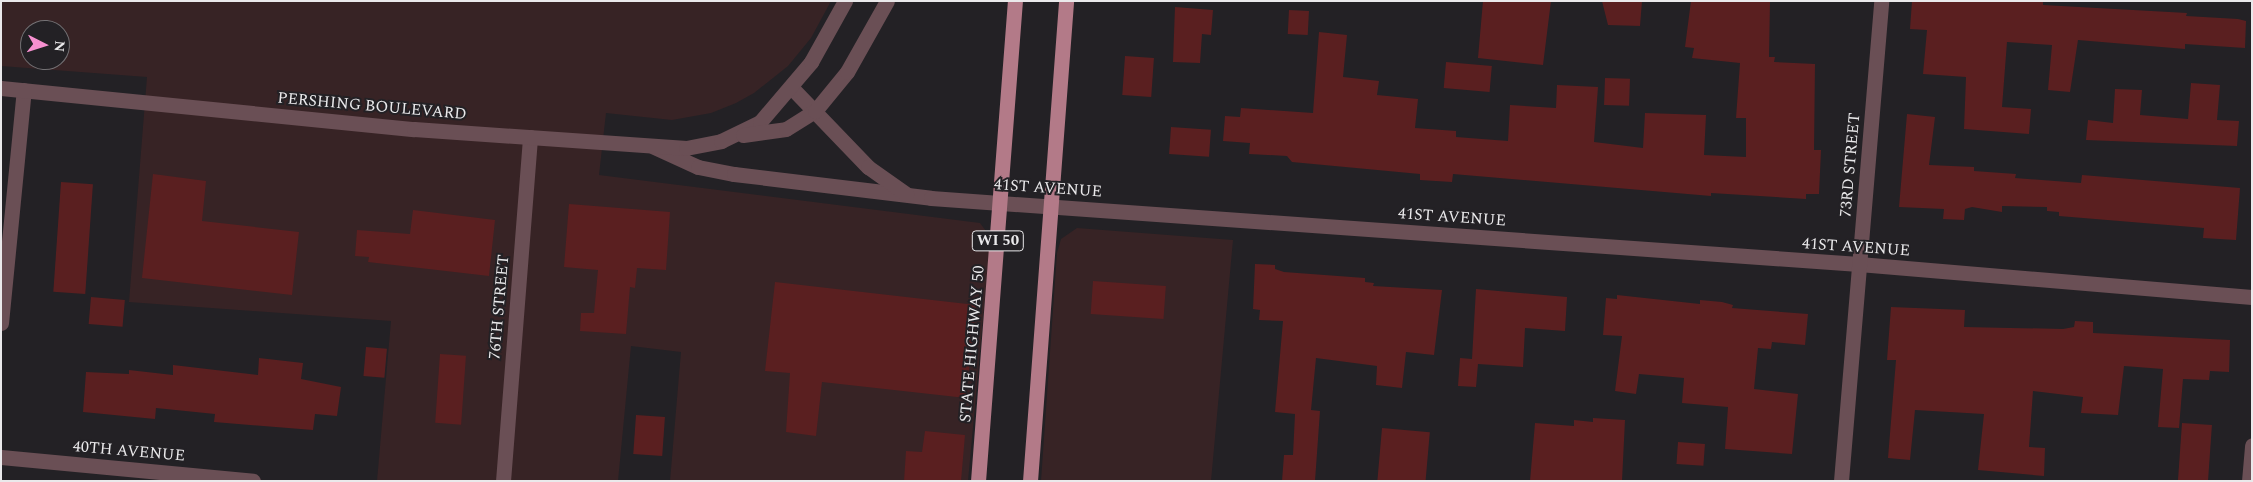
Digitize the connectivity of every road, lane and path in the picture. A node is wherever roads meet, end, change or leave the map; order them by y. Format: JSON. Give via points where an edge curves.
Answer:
{"nodes":[{"id":1,"x":845,"y":1,"type":"edge"},
{"id":2,"x":887,"y":1,"type":"edge"},
{"id":3,"x":1015,"y":1,"type":"edge"},
{"id":4,"x":1066,"y":1,"type":"edge"},
{"id":5,"x":1881,"y":1,"type":"edge"},
{"id":6,"x":791,"y":87,"type":"junction"},
{"id":7,"x":1,"y":88,"type":"edge"},
{"id":8,"x":24,"y":90,"type":"junction"},
{"id":9,"x":815,"y":111,"type":"junction"},
{"id":10,"x":739,"y":135,"type":"junction"},
{"id":11,"x":530,"y":136,"type":"junction"},
{"id":12,"x":654,"y":147,"type":"junction"},
{"id":13,"x":906,"y":194,"type":"junction"},
{"id":14,"x":1001,"y":202,"type":"junction"},
{"id":15,"x":1049,"y":206,"type":"junction"},
{"id":16,"x":1859,"y":264,"type":"junction"},
{"id":17,"x":2252,"y":297,"type":"edge"},
{"id":18,"x":1,"y":323,"type":"edge"},
{"id":19,"x":2252,"y":445,"type":"edge"},
{"id":20,"x":1,"y":457,"type":"edge"},
{"id":21,"x":253,"y":481,"type":"edge"},
{"id":22,"x":503,"y":481,"type":"edge"},
{"id":23,"x":978,"y":481,"type":"edge"},
{"id":24,"x":1030,"y":481,"type":"edge"},
{"id":25,"x":1840,"y":481,"type":"edge"},
{"id":26,"x":2249,"y":481,"type":"edge"}],
"edges":[{"from":1,"to":6,"type":"street","name":"PERSHING BOULEVARD","via":[[818,51]]},
{"from":2,"to":9,"type":"street","name":"PERSHING BOULEVARD","via":[[846,72]]},
{"from":3,"to":14,"type":"main road","name":"STATE HIGHWAY 50","number":"WI 50"},
{"from":4,"to":15,"type":"main road","number":"WI 50"},
{"from":5,"to":16,"type":"street","name":"73RD STREET"},
{"from":6,"to":9,"type":"street"},
{"from":6,"to":10,"type":"street","name":"PERSHING BOULEVARD","via":[[760,122]]},
{"from":7,"to":8,"type":"street","name":"PERSHING BOULEVARD"},
{"from":8,"to":11,"type":"street","name":"PERSHING BOULEVARD","via":[[414,129]]},
{"from":8,"to":18,"type":"street"},
{"from":9,"to":10,"type":"street","name":"PERSHING BOULEVARD","via":[[786,129]]},
{"from":9,"to":13,"type":"street","via":[[868,167]]},
{"from":10,"to":12,"type":"street","name":"PERSHING BOULEVARD","via":[[704,146]]},
{"from":11,"to":12,"type":"street","name":"PERSHING BOULEVARD"},
{"from":11,"to":22,"type":"street","name":"76TH STREET"},
{"from":12,"to":13,"type":"street","name":"41ST AVENUE","via":[[698,167],[734,174]]},
{"from":13,"to":14,"type":"street","name":"41ST AVENUE"},
{"from":14,"to":15,"type":"street","name":"41ST AVENUE"},
{"from":14,"to":23,"type":"main road","name":"STATE HIGHWAY 50","number":"WI 50"},
{"from":15,"to":16,"type":"street","name":"41ST AVENUE"},
{"from":15,"to":24,"type":"main road","number":"WI 50"},
{"from":16,"to":17,"type":"street","name":"41ST AVENUE"},
{"from":16,"to":25,"type":"street","name":"73RD STREET"},
{"from":19,"to":26,"type":"street"},
{"from":20,"to":21,"type":"street","name":"40TH AVENUE"}]}
